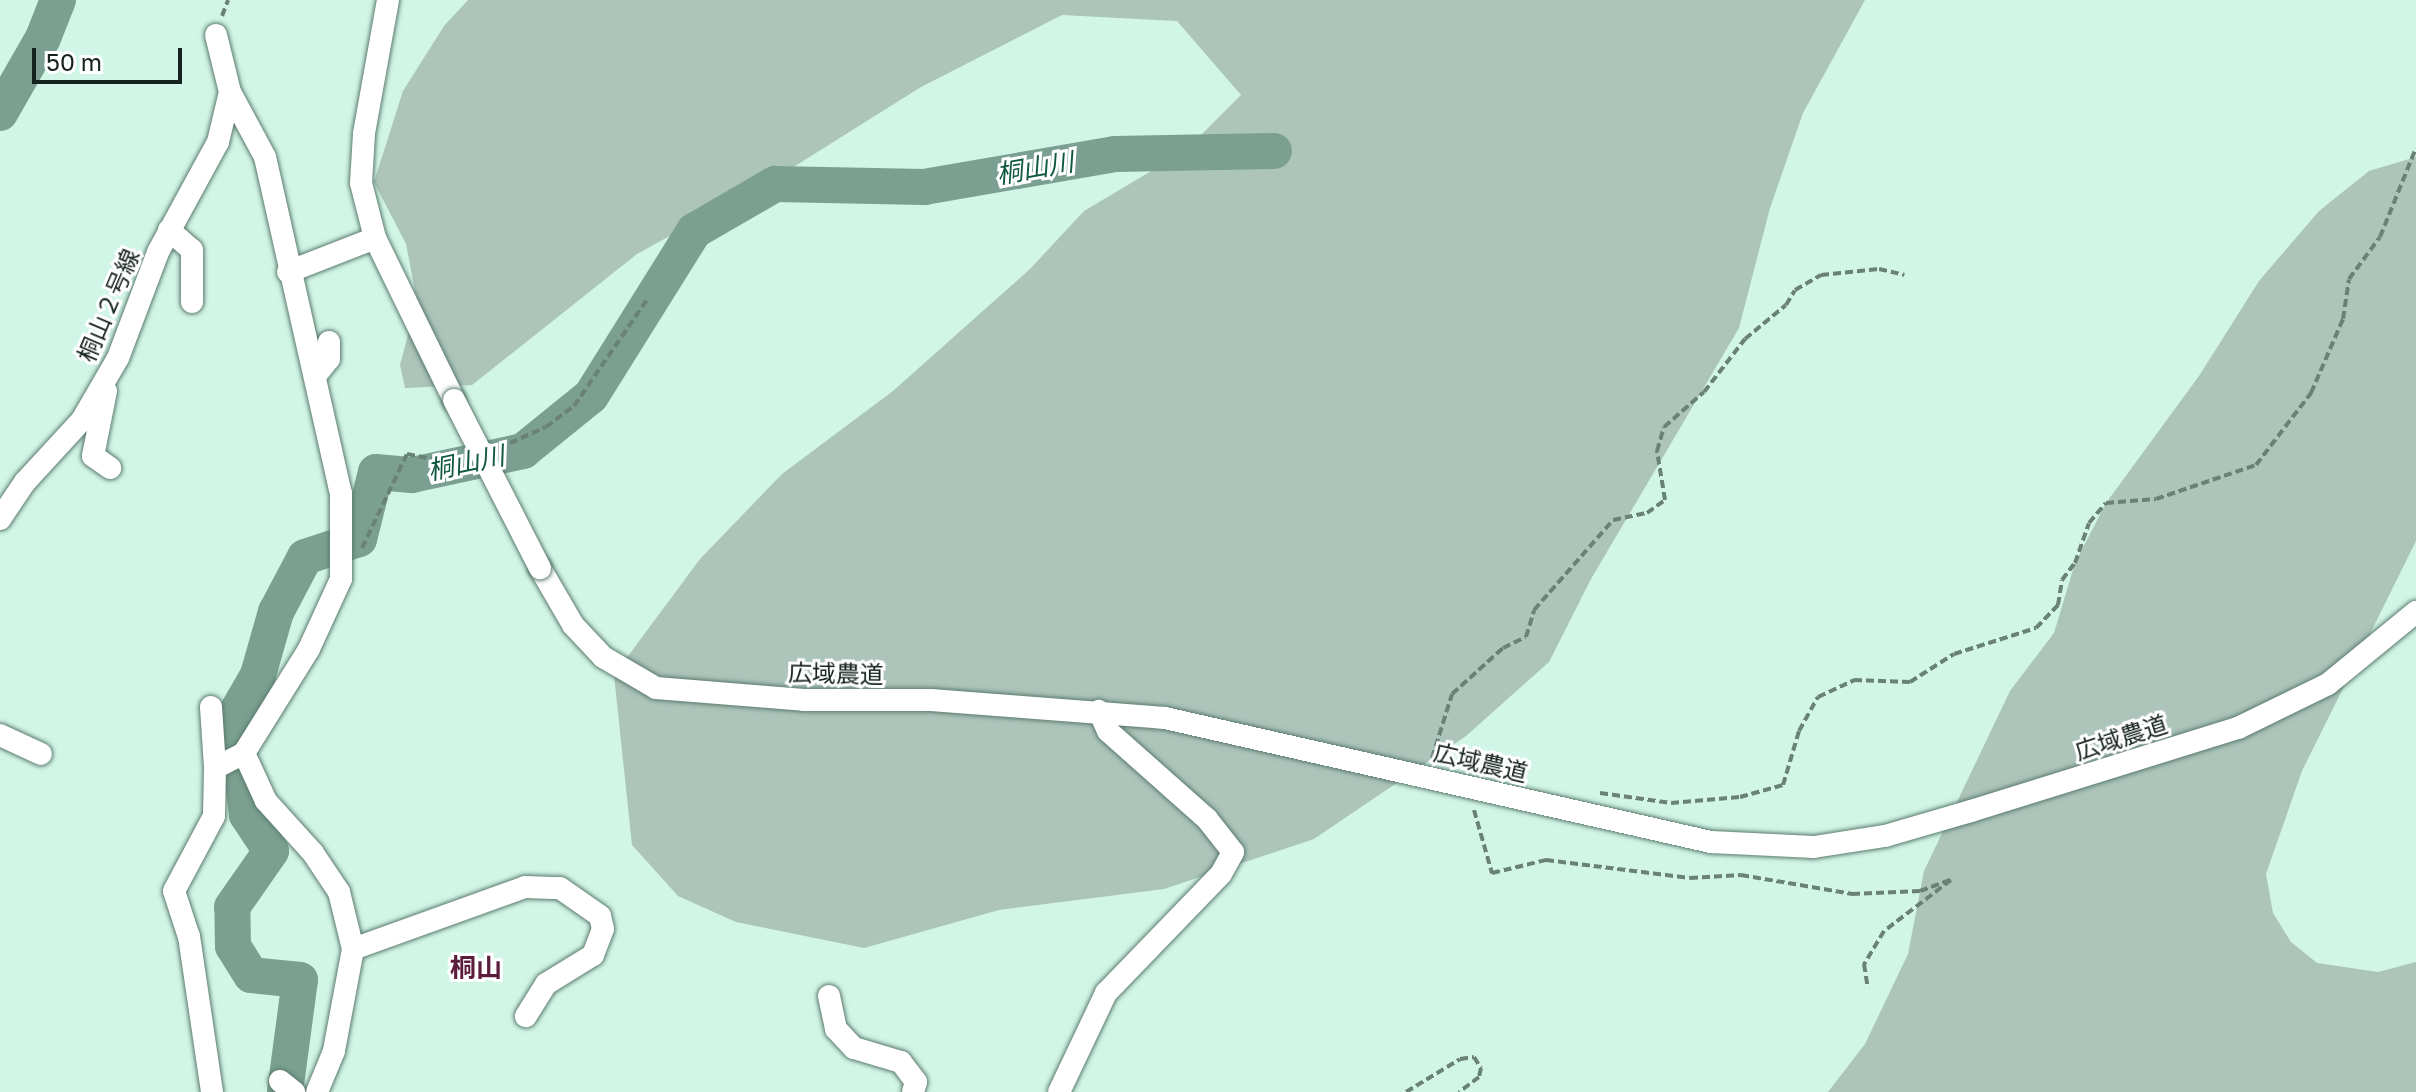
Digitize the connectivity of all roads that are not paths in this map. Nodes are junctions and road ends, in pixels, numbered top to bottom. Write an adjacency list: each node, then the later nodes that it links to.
1 (388, 0): 5 (street, 広域農道)
2 (216, 35): 3 (street)
3 (230, 92): 4 (street, 桐山２号線); 6 (street)
4 (169, 230): 7 (street); 10 (street, 桐山２号線)
5 (375, 238): 6 (street); 15 (street, 広域農道, bridge)
6 (288, 272): 9 (street)
7 (192, 302)
8 (329, 342): 9 (street)
9 (315, 376): 17 (street)
10 (102, 386): 11 (street); 12 (street, 桐山２号線)
11 (110, 468)
12 (0, 519)
13 (2416, 612): 15 (street, 広域農道)
14 (211, 707): 19 (street)
15 (1099, 711): 26 (street)
16 (0, 735): 18 (street)
17 (244, 753): 19 (street); 20 (street)
18 (41, 754)
19 (215, 768): 23 (street)
20 (353, 949): 22 (street); 24 (street)
21 (829, 996): 25 (street)
22 (526, 1016)
23 (212, 1092)
24 (317, 1092)
25 (913, 1092)
26 (1059, 1092)

